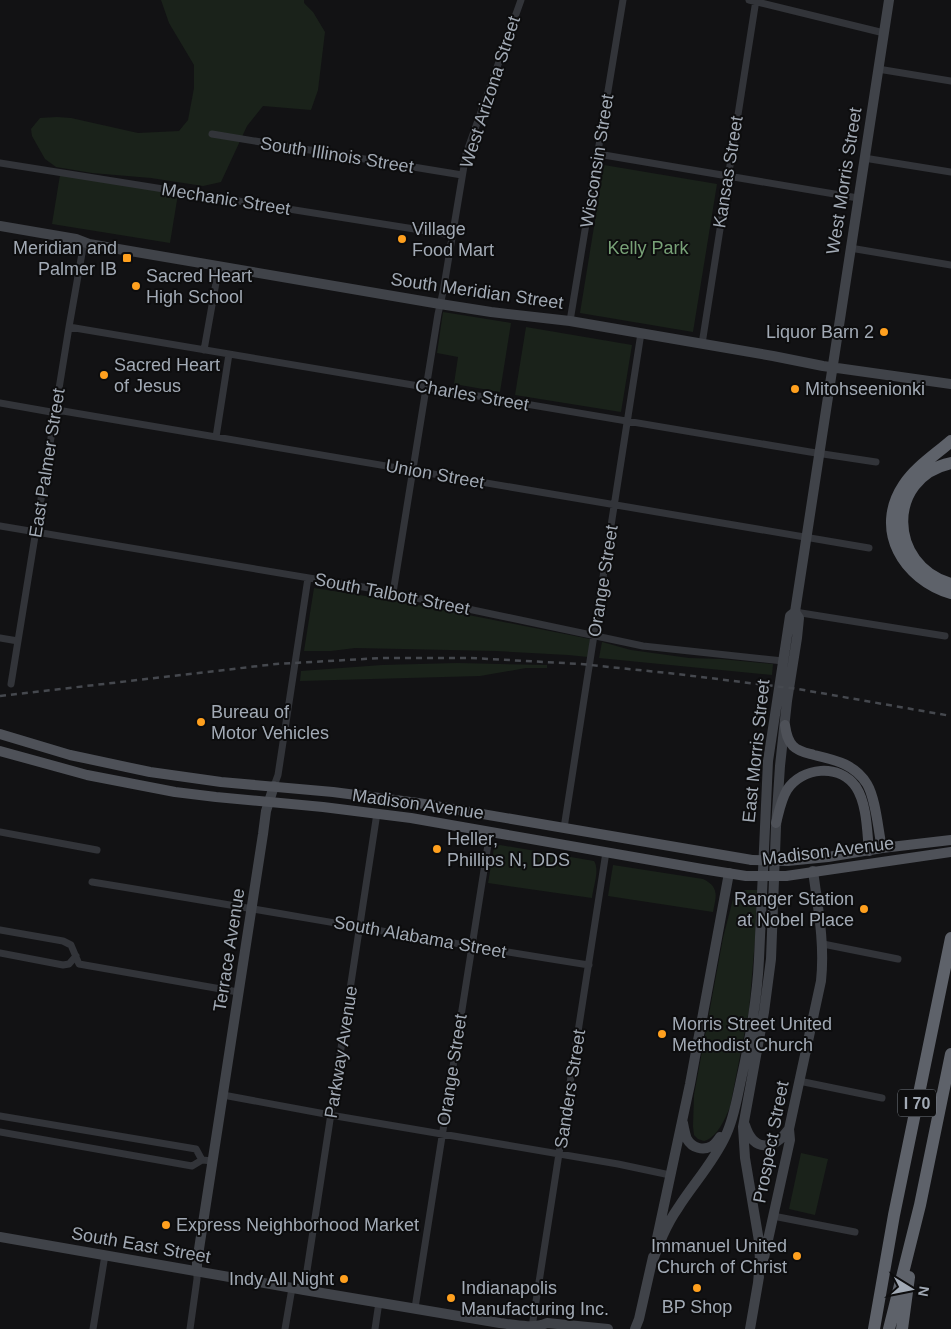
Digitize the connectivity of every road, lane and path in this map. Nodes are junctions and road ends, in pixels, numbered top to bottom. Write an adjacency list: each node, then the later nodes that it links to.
1 (521, 0): 13 (street, West Arizona Street)
2 (623, 0): 9 (street, Wisconsin Street)
3 (753, 0): 5 (street); 14 (street, Kansas Street)
4 (889, 0): 5 (main road, West Morris Street)
5 (884, 33): 6 (main road, West Morris Street)
6 (878, 69): 7 (street); 10 (main road, West Morris Street)
7 (951, 82)
8 (212, 134): 13 (street, South Illinois Street)
9 (598, 154): 14 (street); 23 (street, Wisconsin Street)
10 (864, 158): 12 (street); 15 (main road, West Morris Street)
11 (0, 163): 17 (street, Mechanic Street)
12 (951, 172)
13 (462, 175): 17 (street, West Arizona Street)
14 (728, 177): 15 (street); 26 (street, Kansas Street)
15 (858, 198): 19 (main road, West Morris Street)
16 (0, 226): 18 (main road, South Meridian Street)
17 (452, 235): 22 (street, West Arizona Street)
18 (84, 242): 21 (main road, South Meridian Street); 24 (street, East Palmer Street)
19 (850, 248): 20 (street); 29 (main road, West Morris Street)
20 (951, 265)
21 (219, 266): 22 (main road, South Meridian Street); 27 (street)
22 (440, 304): 23 (main road, South Meridian Street); 31 (street, West Arizona Street)
23 (570, 321): 25 (main road, South Meridian Street)
24 (69, 327): 27 (street, Charles Street); 33 (street, East Palmer Street)
25 (640, 333): 26 (main road, South Meridian Street); 34 (street, Orange Street)
26 (702, 344): 29 (main road, South Meridian Street)
27 (204, 350): 28 (street, Charles Street)
28 (229, 354): 31 (street, Charles Street); 35 (street)
29 (833, 367): 30 (main road, South Meridian Street); 37 (main road, East Morris Street)
30 (951, 384)
31 (426, 388): 34 (street, Charles Street); 40 (street, West Arizona Street)
32 (0, 403): 33 (street, Union Street)
33 (55, 412): 35 (street, Union Street); 43 (street, East Palmer Street)
34 (627, 421): 37 (street, Charles Street); 41 (street, Orange Street)
35 (216, 437): 40 (street, Union Street)
36 (951, 441): 49 (highway)
37 (819, 452): 38 (street, Charles Street); 44 (main road, East Morris Street)
38 (876, 462)
39 (951, 463): 47 (highway)
40 (413, 470): 41 (street, Union Street); 48 (street, West Arizona Street)
41 (615, 505): 44 (street, Union Street); 51 (street, Orange Street)
42 (0, 526): 43 (street, South Talbott Street)
43 (36, 532): 46 (street, South Talbott Street); 54 (street, East Palmer Street)
44 (807, 537): 45 (street, Union Street); 50 (main road, East Morris Street)
45 (869, 548)
46 (308, 578): 48 (street, South Talbott Street); 60 (street, Terrace Avenue)
47 (951, 584)
48 (393, 593): 51 (street, South Talbott Street)
49 (951, 593)
50 (795, 612): 52 (street); 55 (main road, East Morris Street); 57 (main road, East Morris Street)
51 (594, 636): 55 (street, South Talbott Street); 64 (street, Orange Street)
52 (945, 636)
53 (0, 638): 54 (street)
54 (18, 641): 56 (street, East Palmer Street)
55 (783, 661): 91 (main road, East Morris Street)
56 (11, 684)
57 (784, 725): 63 (main road, East Morris Street); 68 (main road)
58 (0, 734): 60 (main road, Madison Avenue)
59 (0, 751): 61 (main road, Madison Avenue)
60 (274, 786): 61 (main road, Terrace Avenue); 64 (main road, Madison Avenue)
61 (269, 802): 62 (main road, Madison Avenue); 76 (main road, Terrace Avenue)
62 (377, 813): 66 (main road, Madison Avenue); 77 (street, Parkway Avenue)
63 (776, 823): 70 (main road); 95 (main road, East Morris Street)
64 (564, 828): 70 (main road, Madison Avenue, bridge)
65 (0, 832): 69 (street)
66 (490, 832): 71 (main road, Madison Avenue); 81 (street, Orange Street)
67 (951, 840): 68 (main road, Madison Avenue)
68 (882, 848): 70 (main road, Madison Avenue)
69 (97, 850)
70 (869, 851)
71 (606, 852): 74 (main road, Madison Avenue); 85 (street, Sanders Street)
72 (951, 852): 73 (main road, Madison Avenue)
73 (813, 871): 74 (main road, Madison Avenue, bridge); 80 (main road, Prospect Street)
74 (729, 873): 94 (main road, East Morris Street)
75 (92, 882): 76 (street, South Alabama Street)
76 (251, 908): 77 (street, South Alabama Street); 86 (main road, Terrace Avenue)
77 (360, 928): 81 (street, South Alabama Street); 92 (street, Parkway Avenue)
78 (0, 930): 83 (street)
79 (951, 938): 108 (highway, I 70)
80 (823, 944): 84 (street); 88 (main road, Prospect Street)
81 (472, 947): 85 (street, South Alabama Street); 98 (street, Orange Street)
82 (0, 953): 83 (street)
83 (76, 956): 86 (street)
84 (898, 959)
85 (589, 965): 99 (street, Sanders Street)
86 (238, 992): 89 (main road, Terrace Avenue)
87 (951, 1054): 102 (highway, I 70)
88 (799, 1081): 90 (street); 96 (main road, Prospect Street)
89 (223, 1095): 92 (street); 100 (main road, Terrace Avenue)
90 (882, 1098)
91 (735, 1107): 94 (main road); 107 (main road, East Morris Street)
92 (331, 1114): 98 (street); 112 (street, Parkway Avenue)
93 (0, 1116): 100 (street)
94 (682, 1118): 101 (main road, East Morris Street)
95 (745, 1119): 96 (main road); 110 (main road, East Morris Street)
96 (790, 1129): 103 (main road, Prospect Street)
97 (0, 1132): 100 (street)
98 (442, 1134): 99 (street); 114 (street, Orange Street)
99 (560, 1154): 101 (street); 116 (street, Sanders Street)
100 (208, 1160): 109 (main road, Terrace Avenue)
101 (670, 1175): 107 (main road, East Morris Street)
102 (920, 1205): 126 (highway, I 70); 127 (highway)
103 (773, 1216): 104 (street); 110 (main road, Prospect Street)
104 (856, 1232)
105 (0, 1237): 106 (main road, South East Street)
106 (105, 1255): 109 (main road, South East Street); 117 (street)
107 (652, 1263): 122 (main road, East Morris Street)
108 (884, 1268): 124 (highway); 125 (highway, I 70)
109 (197, 1271): 111 (main road, South East Street); 118 (street, Terrace Avenue)
110 (758, 1283): 123 (main road, Prospect Street)
111 (292, 1288): 112 (main road, South East Street); 119 (street)
112 (304, 1290): 113 (main road, South East Street)
113 (379, 1302): 114 (main road, South East Street); 120 (street)
114 (415, 1308): 115 (main road, South East Street)
115 (499, 1326): 116 (main road, South East Street)
116 (540, 1327): 121 (main road, South East Street)
117 (93, 1329)
118 (190, 1329)
119 (285, 1329)
120 (375, 1329)
121 (608, 1329)
122 (635, 1329)
123 (750, 1329)
124 (866, 1329)
125 (874, 1329)
126 (889, 1329)
127 (902, 1329)

